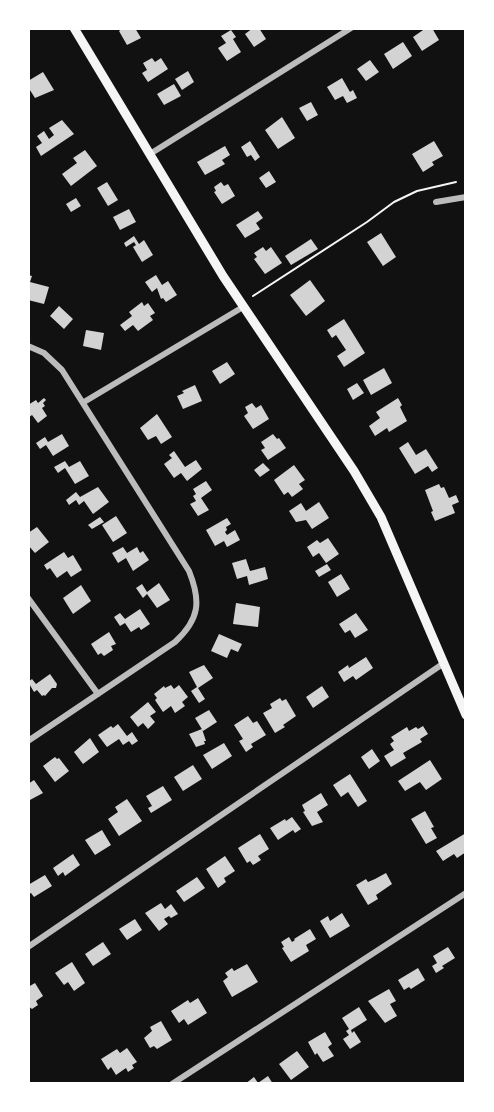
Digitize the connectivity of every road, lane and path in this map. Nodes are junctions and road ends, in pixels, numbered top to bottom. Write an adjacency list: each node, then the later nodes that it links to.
1 (74, 28): 3 (main road)
2 (351, 28): 3 (street)
3 (150, 154): 8 (main road)
4 (456, 182): 7 (path)
5 (465, 197): 6 (street)
6 (436, 202)
7 (253, 296)
8 (243, 307): 10 (street); 12 (main road)
9 (28, 346): 10 (street)
10 (84, 402): 13 (street)
11 (28, 598): 13 (street)
12 (444, 663): 14 (main road); 17 (street)
13 (98, 694): 15 (street)
14 (465, 715)
15 (28, 741)
16 (465, 893): 18 (street)
17 (28, 947)
18 (172, 1083)

